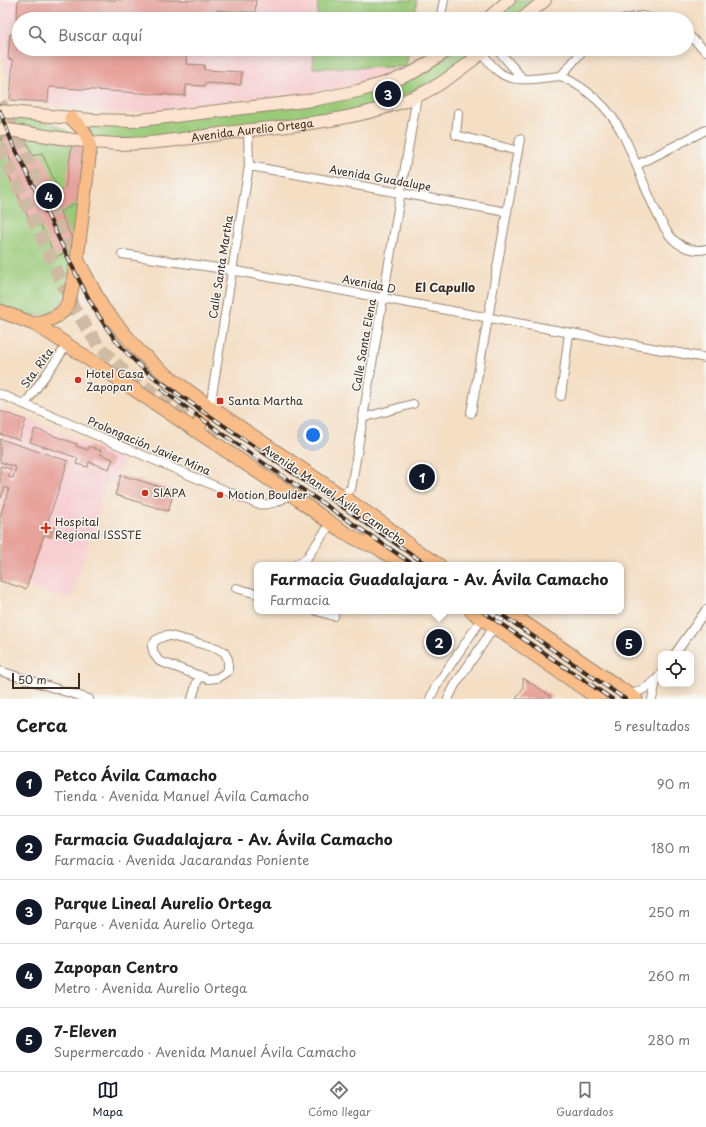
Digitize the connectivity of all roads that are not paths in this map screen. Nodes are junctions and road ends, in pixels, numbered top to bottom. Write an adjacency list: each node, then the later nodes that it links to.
1 (444, 0): 4 (street)
2 (508, 0): 5 (main road)
3 (545, 0): 6 (main road)
4 (441, 12)
5 (495, 12)
6 (530, 12)
7 (694, 40): 8 (street)
8 (706, 51)
9 (433, 56): 19 (main road, Avenida Aurelio Ortega)
10 (479, 56): 16 (main road, Avenida Aurelio Ortega)
11 (491, 56): 15 (street)
12 (495, 56): 15 (street)
13 (578, 56): 14 (street)
14 (561, 76): 15 (street); 26 (street)
15 (523, 79)
16 (417, 96): 21 (main road, Avenida Aurelio Ortega); 28 (street, Calle Santa Elena)
17 (0, 111): 19 (main road, Avenida Aurelio Ortega)
18 (458, 113): 25 (street)
19 (71, 118): 24 (main road)
20 (0, 129): 24 (main road, Avenida Aurelio Ortega)
21 (248, 130): 24 (main road, Avenida Aurelio Ortega); 27 (street, Calle Santa Martha)
22 (706, 130): 26 (street)
23 (520, 139): 25 (street)
24 (90, 142): 32 (main road)
25 (518, 151): 29 (street)
26 (638, 165): 30 (street)
27 (249, 166): 28 (street, Avenida Guadalupe); 33 (street, Calle Santa Martha)
28 (401, 193): 29 (street, Avenida Guadalupe); 34 (street, Calle Santa Elena)
29 (507, 212): 36 (street)
30 (706, 249)
31 (122, 254): 33 (street, Avenida D)
32 (77, 259): 37 (main road); 45 (main road)
33 (232, 270): 34 (street, Avenida D); 45 (street, Calle Santa Martha)
34 (383, 298): 36 (street, Avenida D); 47 (street, Calle Santa Elena)
35 (0, 311): 37 (main road)
36 (488, 318): 38 (street, Avenida D); 46 (street)
37 (34, 324): 39 (main road)
38 (569, 333): 40 (street, Avenida D); 42 (street)
39 (67, 345): 43 (street, Sta. Rita); 49 (main road)
40 (706, 358)
41 (0, 394): 43 (street, Prolongación Javier Mina)
42 (561, 396)
43 (25, 404): 51 (street, Prolongación Javier Mina)
44 (413, 404): 47 (street)
45 (214, 409): 49 (main road); 52 (main road)
46 (472, 413)
47 (362, 418): 52 (street, Calle Santa Elena)
48 (229, 425): 55 (main road, Avenida Manuel Ávila Camacho)
49 (199, 432): 51 (main road)
50 (220, 438): 54 (main road, Avenida Manuel Ávila Camacho)
51 (291, 494): 53 (main road)
52 (339, 495): 55 (main road)
53 (331, 522): 54 (main road); 56 (street)
54 (376, 546): 57 (main road, Avenida Manuel Ávila Camacho)
55 (411, 546): 58 (main road, Avenida Manuel Ávila Camacho)
56 (301, 562)
57 (399, 562)
58 (435, 562)
59 (236, 588): 60 (street)
60 (254, 593)
61 (706, 610): 68 (street)
62 (327, 614): 66 (street)
63 (503, 614): 67 (street)
64 (510, 614): 73 (main road)
65 (485, 615): 67 (main road); 76 (street)
66 (334, 616)
67 (493, 626): 77 (street); 78 (main road)
68 (677, 651)
69 (0, 671): 74 (street)
70 (198, 675): 70 (street); 75 (street)
71 (658, 679): 73 (street)
72 (658, 681): 79 (street)
73 (633, 697)
74 (89, 699)
75 (192, 699)
76 (430, 699)
77 (448, 699)
78 (598, 699)
79 (652, 699)

